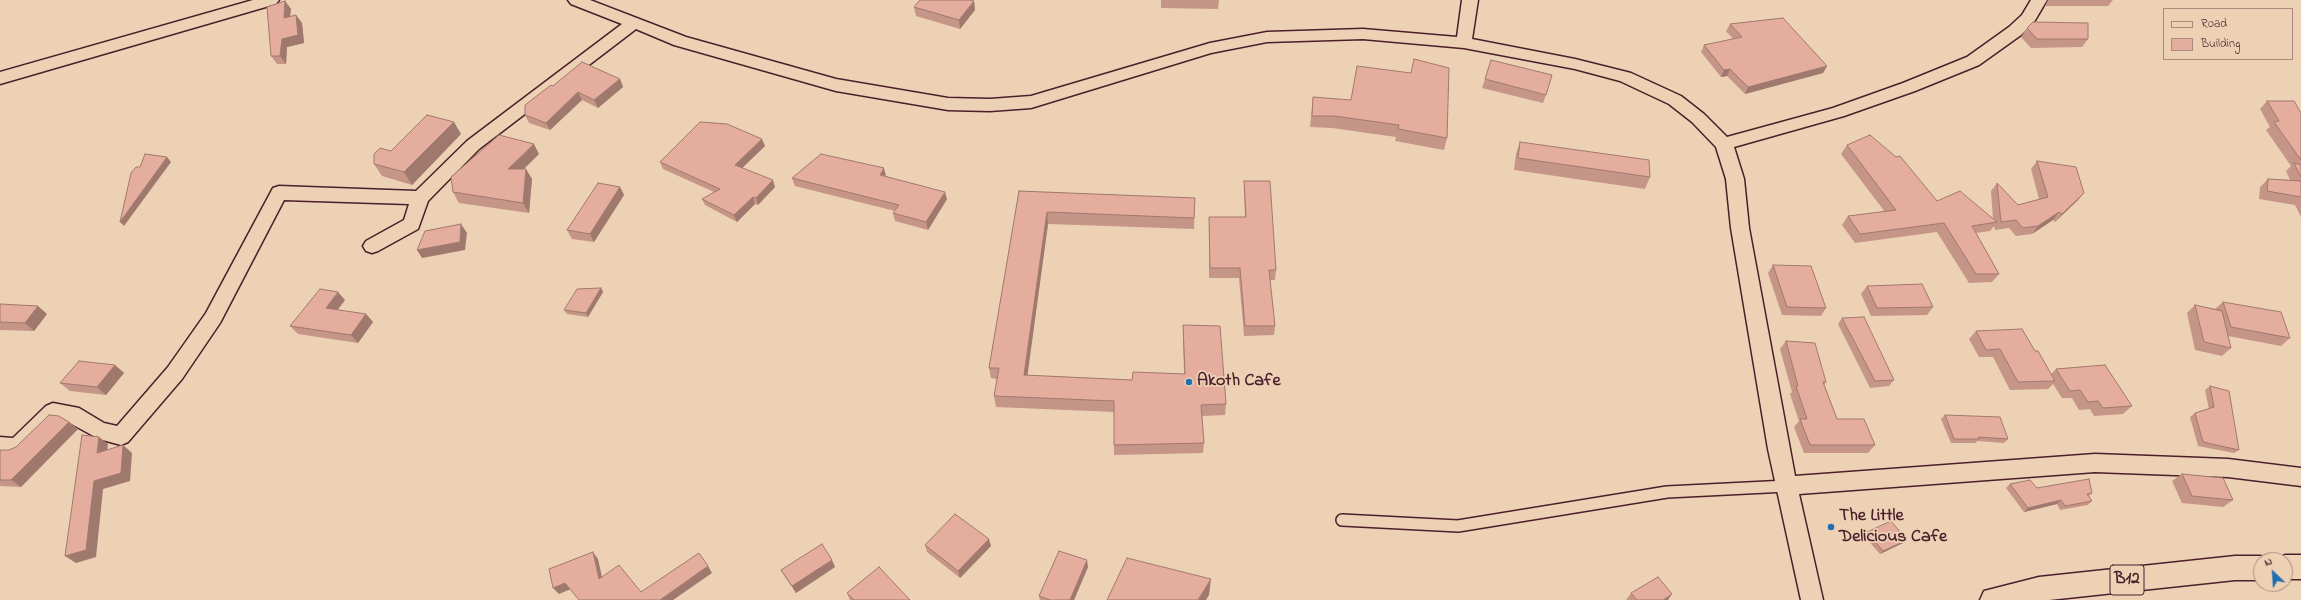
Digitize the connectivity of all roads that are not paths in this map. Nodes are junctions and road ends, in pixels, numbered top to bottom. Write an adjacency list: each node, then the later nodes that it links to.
1 (272, 0): 7 (street)
2 (576, 0): 5 (street)
3 (1470, 0): 6 (street)
4 (2040, 0): 8 (street)
5 (634, 23): 6 (street); 9 (street)
6 (1464, 43): 8 (street)
7 (0, 78)
8 (1724, 144): 13 (street)
9 (420, 198): 10 (street); 11 (street)
10 (372, 246)
11 (0, 446)
12 (2301, 477): 13 (street)
13 (1788, 486): 14 (lane); 16 (street)
14 (1342, 520)
15 (2253, 568): 17 (highway, B12)
16 (1812, 600)
17 (1993, 600)

